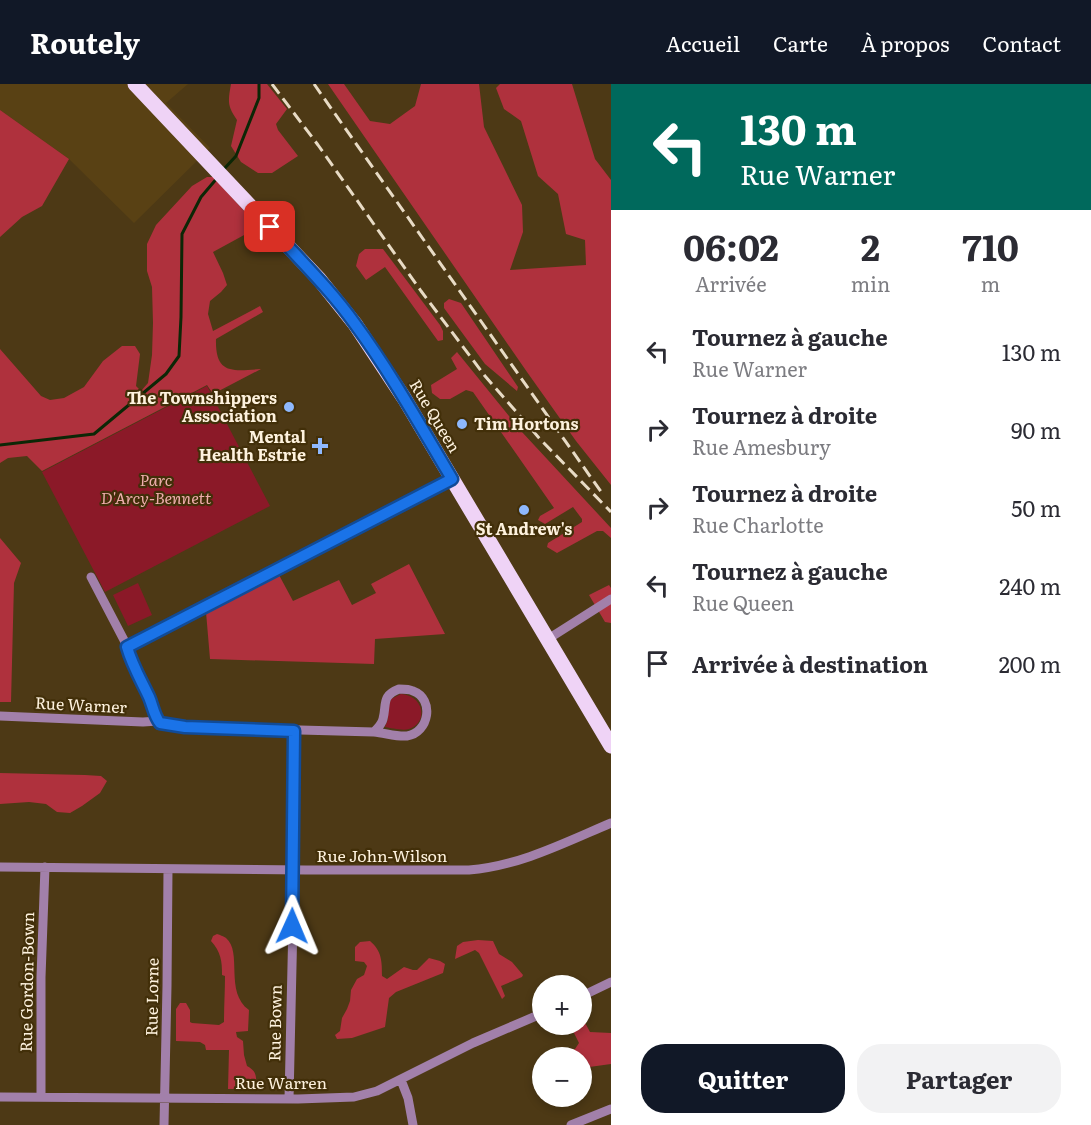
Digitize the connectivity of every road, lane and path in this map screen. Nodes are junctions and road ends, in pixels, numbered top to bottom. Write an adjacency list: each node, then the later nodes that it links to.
1 (135, 84): 2 (main road, Rue Queen)
2 (452, 479): 5 (main road, Rue Queen); 6 (street)
3 (91, 577): 6 (street)
4 (611, 599): 5 (street)
5 (548, 639): 11 (main road, Rue Queen)
6 (127, 647): 8 (street)
7 (0, 716): 8 (street, Rue Warner)
8 (158, 721): 9 (street, Rue Warner)
9 (294, 731): 10 (street, Rue Warner); 16 (street, Rue Bown)
10 (374, 732): 10 (street, Rue Warner)
11 (611, 746)
12 (611, 823): 16 (street, Rue John-Wilson)
13 (0, 867): 14 (street, Rue John-Wilson)
14 (45, 867): 15 (street, Rue John-Wilson); 22 (street, Rue Gordon-Bown)
15 (168, 869): 16 (street, Rue John-Wilson); 23 (street, Rue Lorne)
16 (293, 870): 24 (street, Rue Bown)
17 (611, 982): 18 (street)
18 (592, 991)
19 (532, 1018): 20 (street, Rue Warren)
20 (401, 1080): 24 (street, Rue Warren); 27 (street)
21 (0, 1097): 22 (street, Rue Warren)
22 (41, 1097): 23 (street, Rue Warren)
23 (165, 1097): 24 (street, Rue Warren); 26 (street, Rue Lorne)
24 (289, 1099)
25 (611, 1109): 28 (street)
26 (164, 1125)
27 (413, 1125)
28 (571, 1125)

